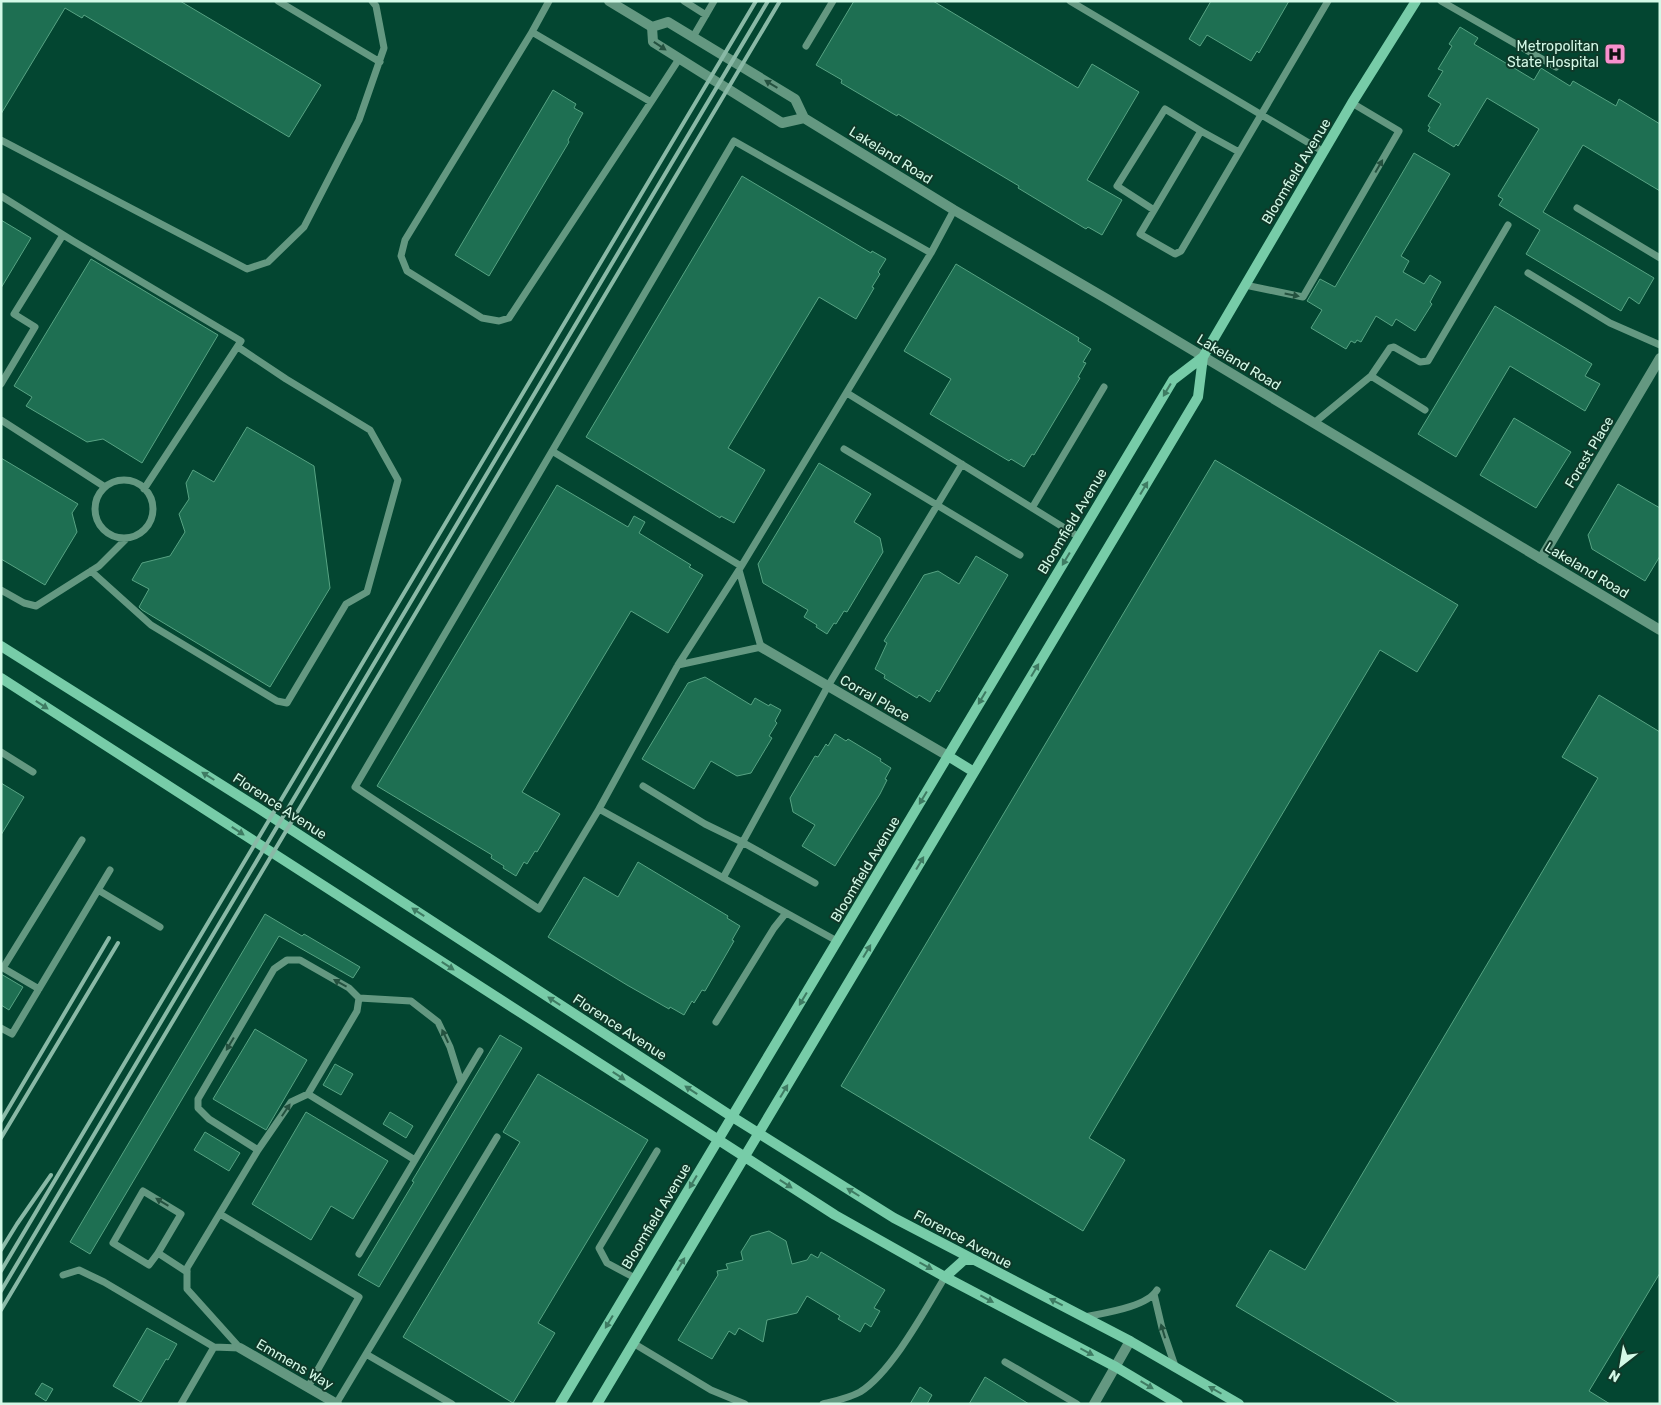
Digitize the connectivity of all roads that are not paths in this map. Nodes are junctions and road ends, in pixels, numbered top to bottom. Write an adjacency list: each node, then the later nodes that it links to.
1 (278, 1): 18 (lane)
2 (372, 1): 18 (lane)
3 (548, 1): 14 (lane)
4 (609, 1): 13 (street)
5 (684, 1): 12 (lane)
6 (714, 1): 12 (lane)
7 (833, 1): 16 (lane)
8 (1070, 1): 22 (lane)
9 (1328, 1): 22 (lane)
10 (1416, 1): 21 (main road, Bloomfield Avenue)
11 (1441, 1): 19 (lane)
12 (706, 15): 15 (lane)
13 (652, 27): 15 (street, Lakeland Road); 17 (street, one-way to 17)
14 (532, 32): 20 (lane); 20 (lane)
15 (693, 38): 23 (street, Lakeland Road, one-way to 15)
16 (806, 46)
17 (679, 59): 20 (lane); 23 (street)
18 (380, 62): 25 (lane)
19 (1556, 67)
20 (651, 102)
21 (1352, 103): 27 (main road, Bloomfield Avenue); 37 (lane, one-way to 21)
22 (1261, 114): 26 (lane); 27 (lane)
23 (804, 118): 30 (street, Lakeland Road)
24 (1201, 131): 26 (lane); 31 (lane); 31 (lane)
25 (1, 140)
26 (1239, 152): 31 (lane)
27 (1324, 152): 37 (main road, Bloomfield Avenue)
28 (1, 196): 33 (lane)
29 (1577, 208): 35 (lane)
30 (954, 210): 34 (lane); 40 (street, Lakeland Road)
31 (1154, 210)
32 (1508, 225): 42 (lane)
33 (63, 234): 39 (lane); 43 (lane)
34 (932, 253): 45 (lane); 50 (lane)
35 (1660, 258)
36 (1528, 273): 38 (lane)
37 (1245, 285): 40 (main road, Bloomfield Avenue)
38 (1660, 345)
39 (238, 347): 53 (lane); 61 (lane)
40 (1203, 357): 48 (street, Lakeland Road); 56 (main road, Bloomfield Avenue, one-way to 56); 72 (main road, Bloomfield Avenue, one-way to 40)
41 (1660, 358): 59 (street, Forest Place)
42 (1371, 376): 46 (lane); 48 (lane)
43 (1, 384)
44 (1104, 387): 55 (lane)
45 (847, 393): 51 (lane); 60 (lane)
46 (1425, 410)
47 (1, 420): 52 (lane)
48 (1314, 423): 59 (street, Lakeland Road)
49 (844, 450): 54 (lane)
50 (552, 451): 60 (lane); 74 (lane)
51 (962, 464): 54 (lane); 55 (lane)
52 (105, 487): 53 (lane); 57 (lane)
53 (144, 489): 57 (lane)
54 (937, 505): 58 (lane); 68 (lane)
55 (1032, 508): 56 (lane)
56 (1079, 537): 70 (main road, Bloomfield Avenue, one-way to 70)
57 (127, 538): 61 (lane)
58 (1020, 555)
59 (1541, 559): 63 (street, Lakeland Road)
60 (740, 568): 65 (lane); 66 (lane)
61 (91, 571): 62 (lane)
62 (1, 590)
63 (1660, 630)
64 (1, 646): 91 (main road, Florence Avenue, one-way to 64)
65 (761, 648): 66 (lane); 68 (street, Corral Place)
66 (678, 665): 74 (lane)
67 (1, 678): 94 (main road, one-way to 94)
68 (828, 686): 70 (street, Corral Place); 76 (lane)
69 (1, 752): 71 (lane)
70 (948, 756): 72 (main road, Corral Place); 83 (main road, Bloomfield Avenue, one-way to 83)
71 (33, 772)
72 (974, 772): 92 (main road, Bloomfield Avenue, one-way to 72)
73 (643, 786): 76 (lane)
74 (600, 809): 78 (lane)
75 (82, 840): 84 (lane)
76 (742, 842): 78 (lane); 79 (lane)
77 (110, 870): 80 (lane)
78 (723, 878): 81 (lane)
79 (815, 883)
80 (98, 890): 82 (lane); 84 (lane)
81 (786, 913): 83 (lane); 86 (lane)
82 (160, 927)
83 (837, 942): 91 (main road, Bloomfield Avenue, one-way to 91)
84 (38, 990): 87 (lane)
85 (359, 998): 89 (lane, one-way to 85); 90 (lane); 95 (lane, one-way to 95)
86 (716, 1022)
87 (1, 1028)
88 (480, 1051): 89 (lane)
89 (462, 1082): 98 (lane)
90 (308, 1094): 95 (lane, one-way to 90); 98 (lane)
91 (732, 1116): 92 (main road, Florence Avenue); 94 (main road, Bloomfield Avenue)
92 (759, 1133): 97 (main road, Bloomfield Avenue); 102 (main road, Florence Avenue, one-way to 92)
93 (497, 1137): 112 (lane)
94 (718, 1140): 97 (main road); 105 (main road, Bloomfield Avenue, one-way to 105)
95 (258, 1150): 99 (lane)
96 (657, 1151): 105 (lane)
97 (745, 1158): 106 (main road, one-way to 106); 109 (main road, Bloomfield Avenue, one-way to 97)
98 (415, 1160): 101 (lane)
99 (220, 1214): 103 (lane); 116 (lane)
100 (158, 1253): 100 (lane, one-way to 100); 103 (lane)
101 (359, 1254)
102 (974, 1260): 106 (main road); 107 (main road, Florence Avenue, one-way to 102)
103 (187, 1272): 111 (lane)
104 (63, 1275): 110 (lane)
105 (635, 1278): 120 (main road, Bloomfield Avenue, one-way to 120)
106 (945, 1278): 115 (main road, one-way to 115); 123 (lane)
107 (1085, 1317): 108 (main road, Florence Avenue); 114 (lane, one-way to 107)
108 (1130, 1341): 114 (main road, Florence Avenue); 115 (street)
109 (634, 1344): 121 (main road, Bloomfield Avenue); 122 (lane)
110 (214, 1348): 111 (lane); 117 (lane)
111 (240, 1348): 116 (street, Emmens Way)
112 (366, 1354): 118 (lane); 119 (lane)
113 (1005, 1362): 124 (lane)
114 (1175, 1366): 127 (main road, Florence Avenue, one-way to 114)
115 (1116, 1367): 125 (street); 126 (main road, one-way to 126)
116 (308, 1387): 118 (street, Emmens Way)
117 (181, 1404)
118 (336, 1404)
119 (452, 1404)
120 (560, 1404)
121 (597, 1404)
122 (745, 1404)
123 (823, 1404)
124 (1077, 1404)
125 (1094, 1404)
126 (1178, 1404)
127 (1239, 1404)

